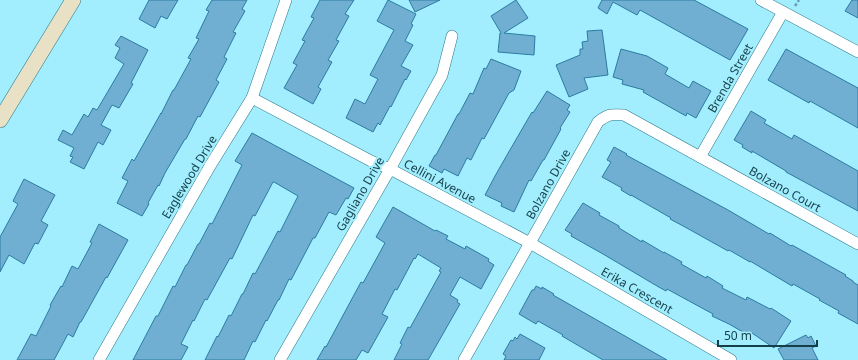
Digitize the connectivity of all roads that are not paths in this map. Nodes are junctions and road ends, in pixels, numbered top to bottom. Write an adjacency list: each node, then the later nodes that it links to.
1 (73, 0): 8 (main road)
2 (286, 0): 7 (street, Eaglewood Drive)
3 (761, 0): 4 (street)
4 (783, 12): 6 (street); 9 (street, Brenda Street)
5 (452, 36): 10 (street, Gagliano Drive)
6 (858, 52)
7 (252, 98): 10 (street, Cellini Avenue); 13 (street, Eaglewood Drive)
8 (0, 120)
9 (700, 157): 11 (street, Bolzano Drive); 12 (street, Bolzano Court)
10 (390, 169): 11 (street, Cellini Avenue); 14 (street, Gagliano Drive)
11 (530, 243): 15 (street, Bolzano Drive); 16 (street, Erika Crescent)
12 (858, 244)
13 (99, 360)
14 (280, 360)
15 (464, 360)
16 (732, 360)

